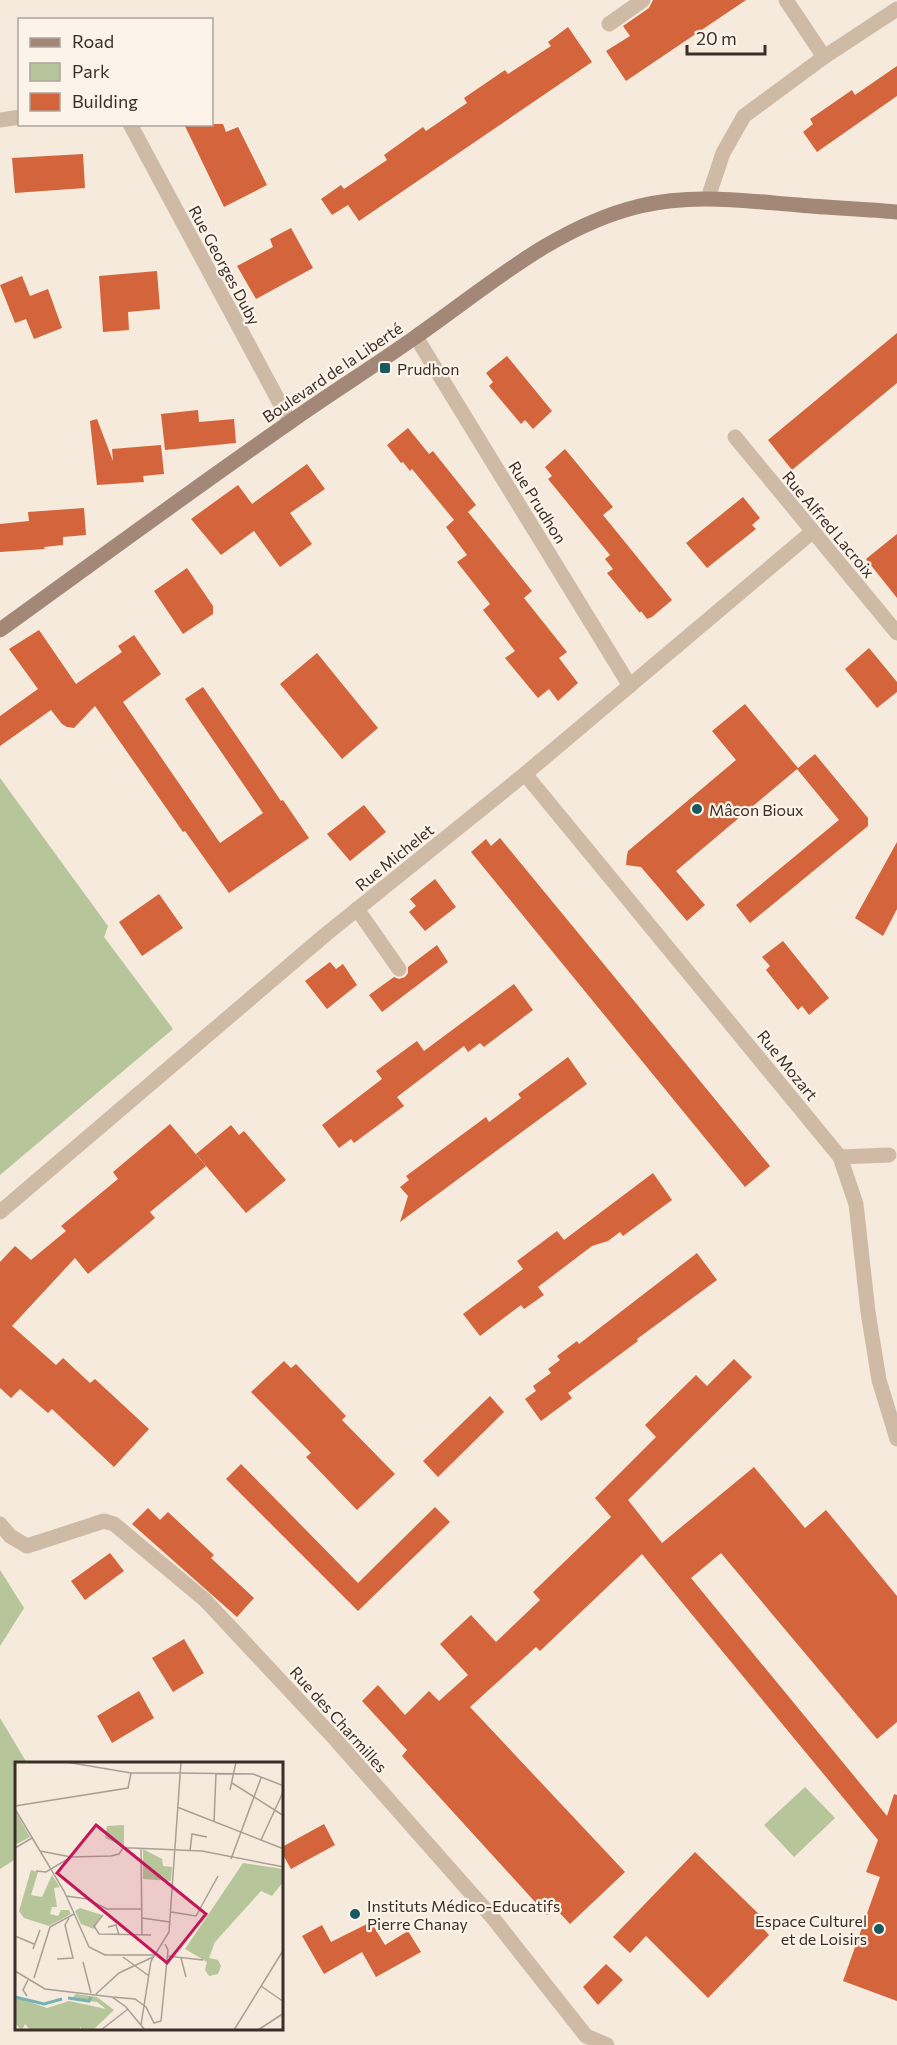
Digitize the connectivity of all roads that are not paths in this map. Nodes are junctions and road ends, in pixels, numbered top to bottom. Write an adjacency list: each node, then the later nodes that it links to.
1 (643, 0): 4 (street)
2 (786, 0): 5 (street)
3 (897, 9): 5 (street)
4 (609, 24)
5 (824, 57): 9 (street)
6 (18, 117): 7 (street)
7 (0, 120)
8 (131, 126): 12 (street, Rue Georges Duby)
9 (708, 198): 10 (main road, Boulevard de la Liberté); 11 (main road, Boulevard de la Liberté)
10 (897, 212)
11 (416, 337): 12 (main road, Boulevard de la Liberté); 17 (street, Rue Prudhon)
12 (290, 422): 15 (main road, Boulevard de la Liberté)
13 (735, 437): 14 (street, Rue Alfred Lacroix)
14 (812, 532): 16 (street, Rue Alfred Lacroix); 17 (street, Rue Michelet)
15 (0, 630)
16 (897, 633)
17 (630, 687): 18 (street, Rue Michelet)
18 (525, 774): 19 (street, Rue Michelet); 22 (street, Rue Mozart)
19 (357, 909): 20 (street); 23 (street, Rue Michelet)
20 (399, 969)
21 (889, 1155): 22 (street)
22 (840, 1157): 24 (street, Rue Mozart)
23 (0, 1212)
24 (897, 1439)
25 (0, 1524): 26 (street, Rue des Charmilles)
26 (588, 2040): 27 (street, Rue des Charmilles)
27 (607, 2045)

